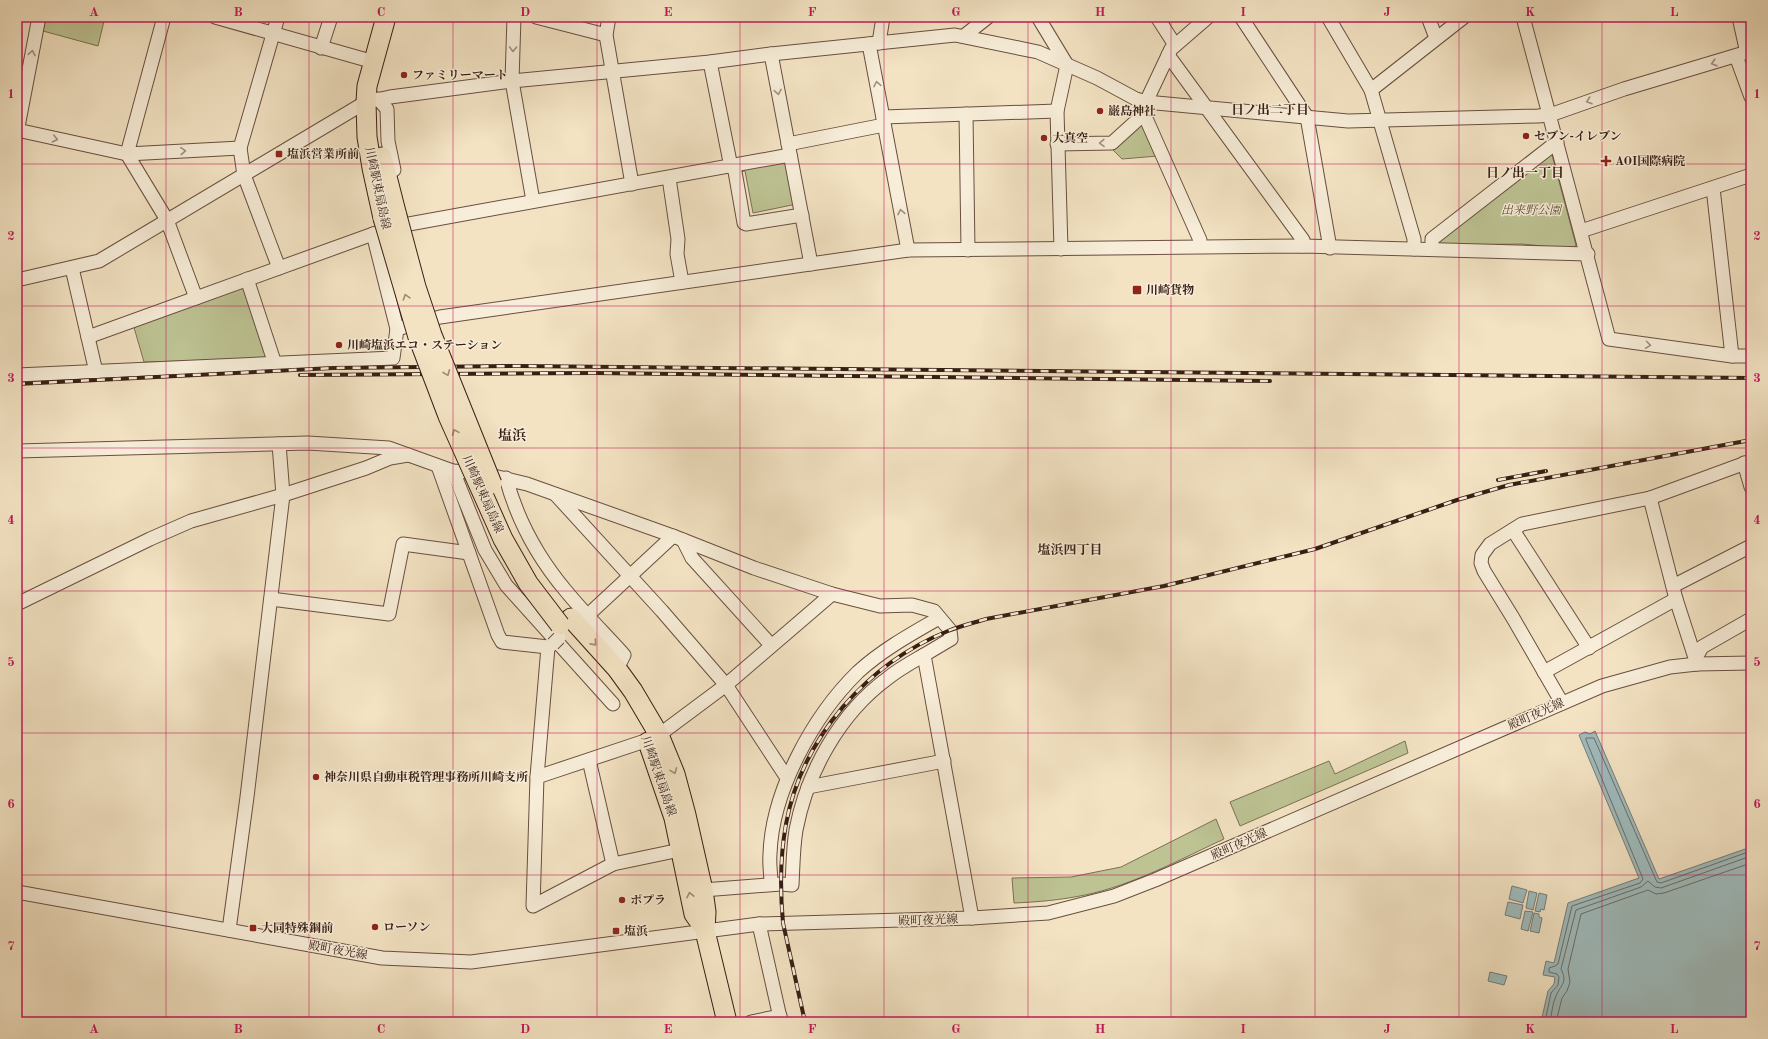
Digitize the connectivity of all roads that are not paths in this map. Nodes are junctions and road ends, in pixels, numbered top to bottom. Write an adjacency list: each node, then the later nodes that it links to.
1 (39, 17): 48 (street, one-way to 1)
2 (164, 17): 53 (street)
3 (215, 17): 22 (street)
4 (278, 17): 23 (street)
5 (331, 17): 28 (street)
6 (386, 17): 32 (highway, 川崎駅東扇島線)
7 (400, 17): 39 (highway, 川崎駅東扇島線)
8 (514, 17): 36 (street, one-way to 36)
9 (536, 17): 24 (street)
10 (609, 17): 24 (street)
11 (883, 17): 27 (street)
12 (988, 17): 25 (street)
13 (1038, 17): 34 (street)
14 (1157, 17): 29 (street)
15 (1208, 17): 29 (street)
16 (1241, 17): 45 (street)
17 (1328, 17): 37 (street)
18 (1428, 17): 26 (street)
19 (1464, 17): 26 (street)
20 (1523, 17): 44 (street)
21 (1739, 17): 30 (street)
22 (237, 20): 23 (street)
23 (273, 34): 28 (street); 51 (street)
24 (606, 35): 35 (street)
25 (964, 36): 27 (street); 34 (street)
26 (1436, 38): 37 (street)
27 (874, 44): 31 (street); 47 (street, one-way to 27)
28 (321, 48): 32 (street)
29 (1171, 50): 40 (street); 41 (street)
30 (1744, 53): 38 (street); 44 (street, one-way to 44)
31 (772, 54): 33 (street); 52 (street, one-way to 52)
32 (374, 62): 39 (highway, 川崎駅東扇島線)
33 (710, 62): 35 (street); 54 (street)
34 (1067, 64): 41 (street); 42 (street)
35 (611, 68): 36 (street); 58 (street)
36 (512, 81): 39 (street); 60 (street)
37 (1370, 90): 46 (street)
38 (1751, 97)
39 (372, 101): 55 (street); 63 (highway, 川崎駅東扇島線); 63 (street)
40 (1206, 107): 41 (street); 45 (street); 66 (street)
41 (1145, 108): 50 (street, one-way to 50); 65 (street)
42 (1057, 111): 43 (street); 50 (street)
43 (966, 114): 47 (street); 72 (street)
44 (1550, 115): 46 (street); 49 (street)
45 (1307, 117): 46 (street); 67 (street)
46 (1378, 120): 69 (street)
47 (884, 121): 52 (street); 71 (street, one-way to 47)
48 (17, 131): 53 (street, one-way to 53)
49 (1557, 142): 64 (street); 70 (street)
50 (1058, 144): 68 (street)
51 (240, 148): 53 (street, one-way to 51); 55 (street)
52 (789, 149): 54 (street); 61 (street)
53 (127, 154): 62 (street)
54 (732, 167): 57 (street); 61 (street)
55 (244, 175): 62 (street); 76 (street)
56 (1751, 175): 59 (street)
57 (669, 178): 58 (street); 79 (street)
58 (632, 184): 60 (street)
59 (1713, 188): 64 (street); 83 (street)
60 (533, 201): 63 (street)
61 (802, 215): 74 (street)
62 (167, 220): 75 (street); 80 (street)
63 (391, 223): 76 (street); 81 (street); 111 (highway, 川崎駅東扇島線, bridge)
64 (1581, 231): 73 (street)
65 (1200, 246): 66 (street); 68 (street)
66 (1303, 246): 67 (street)
67 (1330, 248): 69 (street)
68 (1061, 249): 72 (street)
69 (1414, 249): 70 (street)
70 (1432, 249): 73 (street)
71 (908, 250): 72 (street); 74 (street)
72 (968, 250)
73 (1588, 254): 83 (street, one-way to 83)
74 (811, 264): 79 (street)
75 (72, 268): 78 (street); 82 (street)
76 (279, 268): 77 (street)
77 (247, 279): 80 (street); 85 (street)
78 (17, 280)
79 (682, 282): 81 (street)
80 (196, 298): 82 (street)
81 (397, 329): 85 (street)
82 (88, 337): 86 (street)
83 (1732, 356): 84 (street)
84 (1751, 356)
85 (275, 364): 86 (street)
86 (96, 372): 87 (street)
87 (17, 375)
88 (279, 444): 89 (street); 90 (street); 97 (street)
89 (17, 451)
90 (408, 455): 92 (street); 97 (street)
91 (1748, 462): 95 (street); 98 (street)
92 (438, 466): 93 (street); 102 (street)
93 (453, 471): 94 (street); 120 (street)
94 (506, 478): 96 (street); 111 (street)
95 (1751, 487)
96 (555, 494): 100 (street); 103 (street)
97 (283, 495): 106 (street); 108 (street)
98 (1650, 498): 99 (street); 104 (street)
99 (1513, 530): 113 (street); 117 (street)
100 (678, 538): 103 (street); 105 (street); 112 (street)
101 (1751, 546): 104 (street)
102 (469, 553): 106 (street); 111 (street)
103 (629, 576): 111 (street); 118 (street)
104 (1673, 586): 107 (street)
105 (832, 594): 109 (street); 112 (street)
106 (271, 599): 134 (street)
107 (1676, 600): 113 (street); 115 (street)
108 (17, 604)
109 (939, 618): 114 (street); 125 (street)
110 (1751, 620): 115 (street)
111 (564, 631): 121 (highway, 川崎駅東扇島線); 121 (highway, 川崎駅東扇島線); 124 (street)
112 (772, 645): 118 (street)
113 (1589, 648): 117 (street)
114 (924, 655): 123 (street); 126 (street)
115 (1697, 661): 116 (street, 殿町夜光線); 119 (street, 殿町夜光線)
116 (1751, 663)
117 (1544, 672): 119 (street)
118 (726, 685): 121 (street); 125 (street)
119 (1562, 703): 132 (street, 殿町夜光線)
120 (613, 704)
121 (653, 738): 122 (street); 127 (highway, 川崎駅東扇島線); 130 (highway, 川崎駅東扇島線, one-way to 130)
122 (589, 760): 124 (street); 128 (street)
123 (944, 761): 126 (street); 132 (street)
124 (536, 777): 128 (street)
125 (787, 778): 129 (street)
126 (808, 787): 129 (street)
127 (680, 850): 128 (street); 135 (highway, 川崎駅東扇島線, one-way to 127)
128 (613, 864)
129 (771, 884): 130 (street)
130 (703, 890): 135 (highway, 川崎駅東扇島線)
131 (17, 892): 134 (street, 殿町夜光線)
132 (972, 918): 133 (street, 殿町夜光線)
133 (759, 924): 135 (street, 殿町夜光線); 136 (street)
134 (229, 930): 135 (street, 殿町夜光線)
135 (705, 931): 137 (highway, 川崎駅東扇島線)
136 (781, 1019): 138 (street)
137 (727, 1022)
138 (751, 1022)

